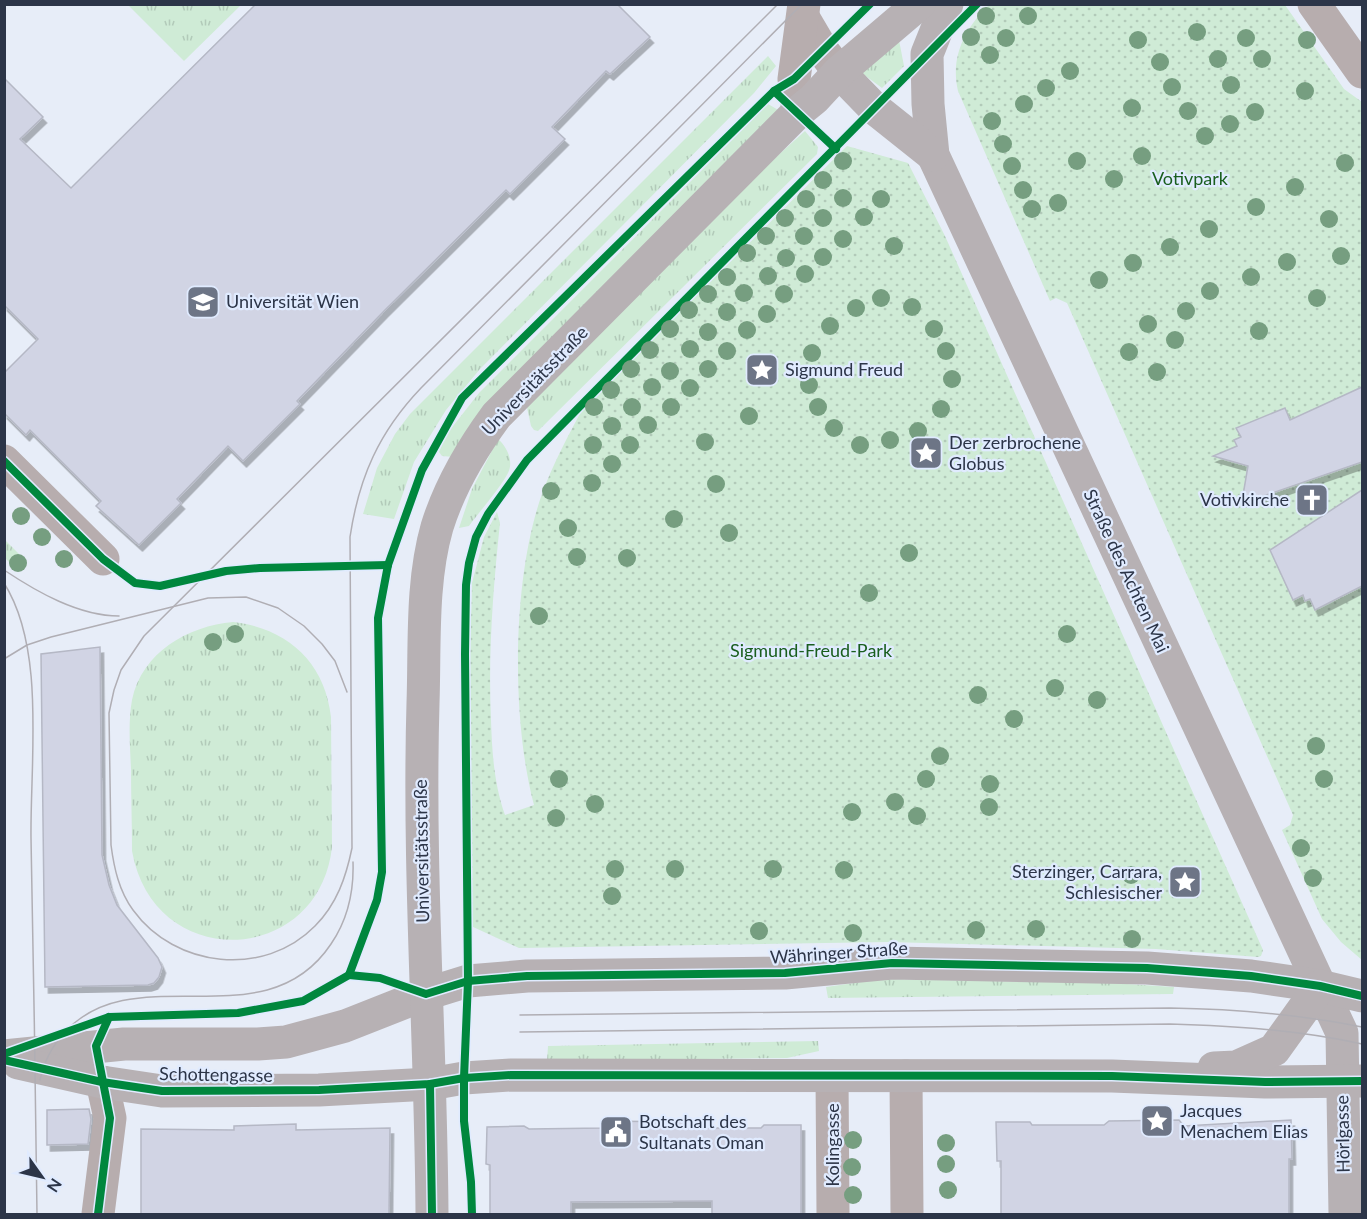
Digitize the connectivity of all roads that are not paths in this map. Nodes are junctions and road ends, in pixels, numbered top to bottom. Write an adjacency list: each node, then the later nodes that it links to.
1 (919, 4): 5 (main road, Universitätsstraße)
2 (946, 4): 8 (main road, Straße des Achten Mai)
3 (1314, 4): 6 (street)
4 (803, 11): 5 (street); 7 (street)
5 (839, 72): 7 (main road, Universitätsstraße); 8 (main road, Straße des Achten Mai)
6 (1362, 72)
7 (798, 112): 12 (main road, Universitätsstraße)
8 (933, 155): 11 (main road, Straße des Achten Mai)
9 (4, 461): 10 (street)
10 (104, 559)
11 (1320, 986): 12 (main road, Währinger Straße); 13 (main road, Währinger Straße); 17 (main road); 18 (main road, Hörlgasse)
12 (426, 994): 14 (main road, Schottengasse); 20 (main road, Universitätsstraße)
13 (1362, 996)
14 (4, 1058): 19 (main road, Schottengasse)
15 (832, 1076): 16 (main road); 20 (main road); 23 (street, Kolingasse)
16 (906, 1076): 17 (main road); 24 (street)
17 (1112, 1076): 18 (main road)
18 (1352, 1081): 25 (main road, Hörlgasse)
19 (102, 1082): 20 (main road, Schottengasse); 21 (street)
20 (430, 1084): 22 (main road, Universitätsstraße)
21 (98, 1215)
22 (432, 1215)
23 (833, 1215)
24 (907, 1215)
25 (1345, 1215)

